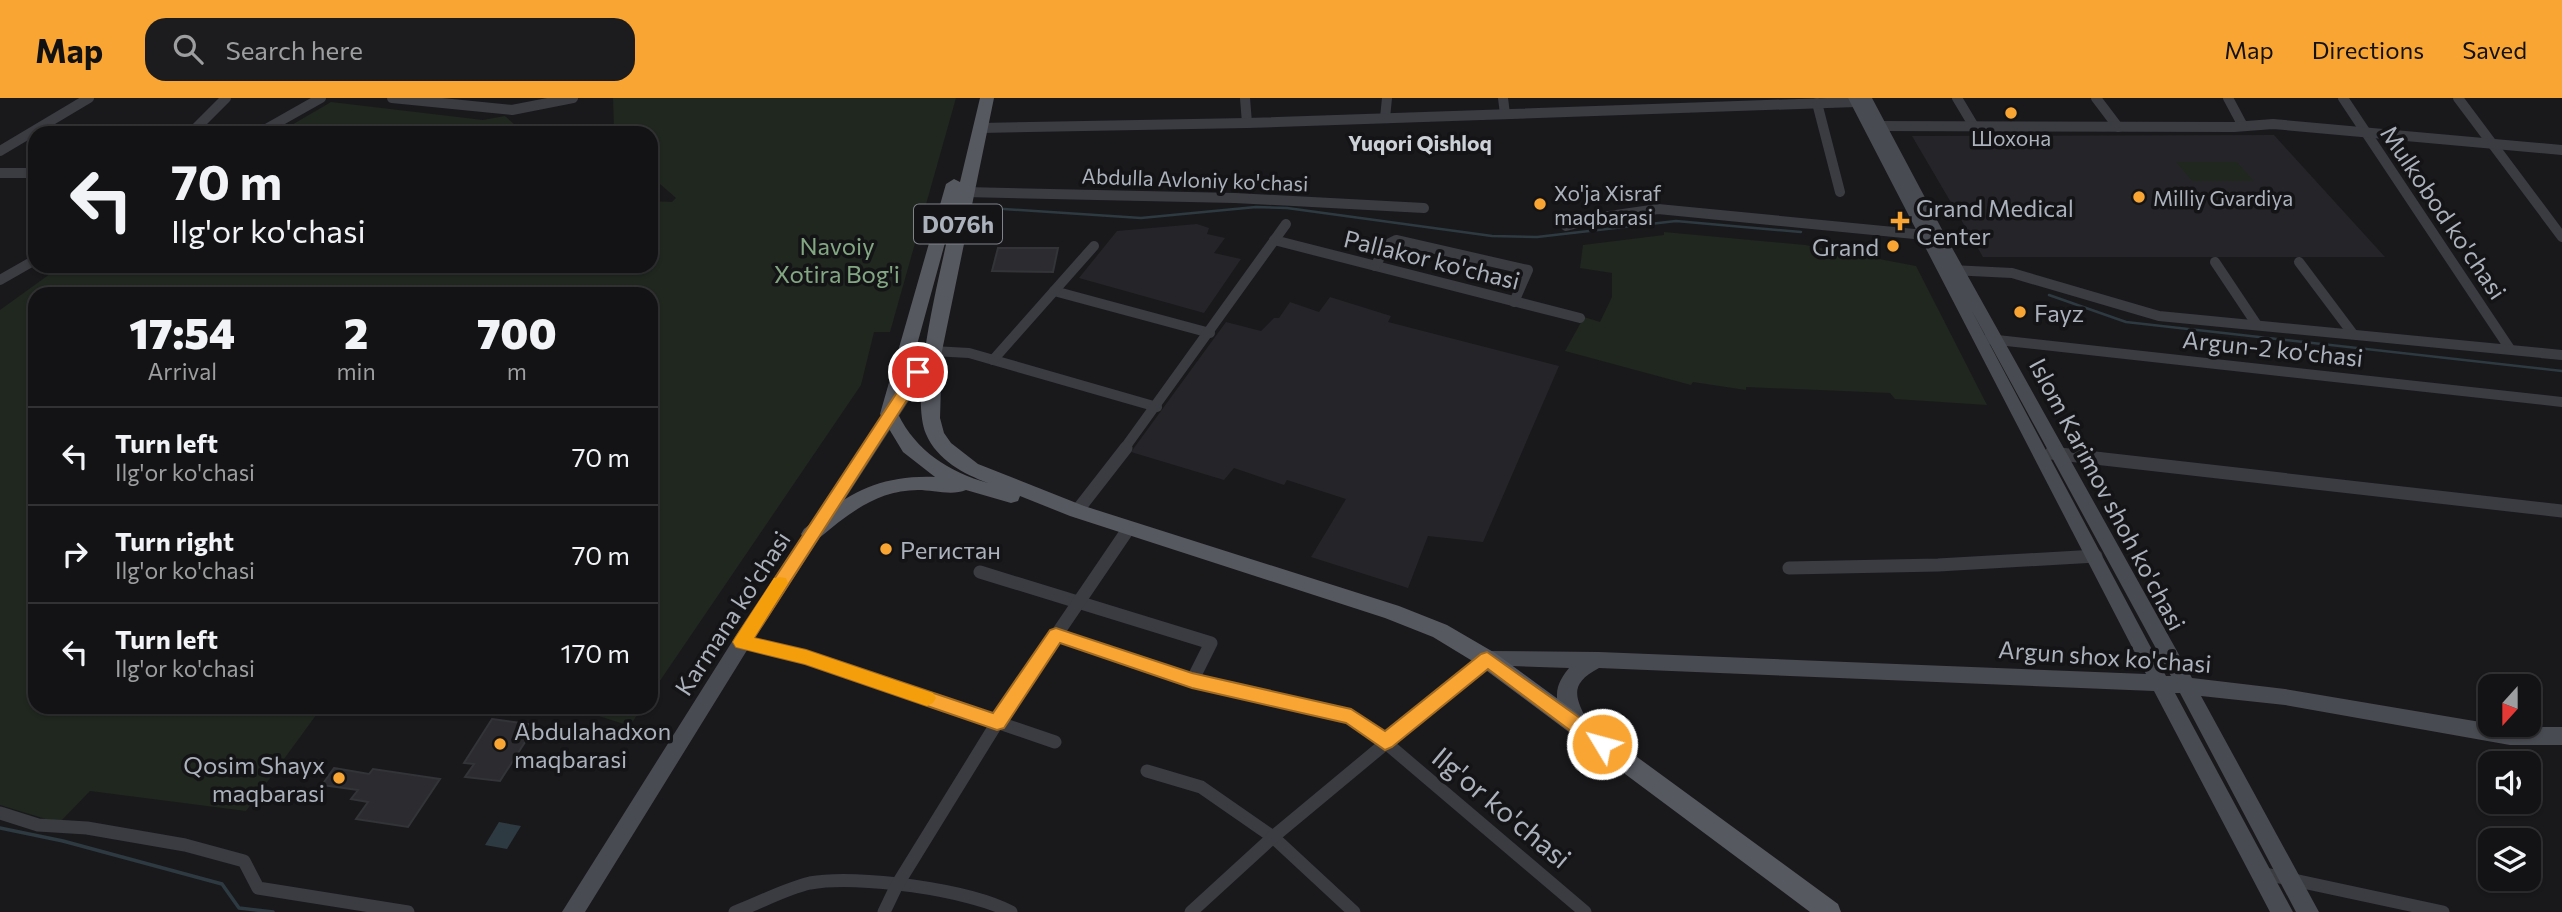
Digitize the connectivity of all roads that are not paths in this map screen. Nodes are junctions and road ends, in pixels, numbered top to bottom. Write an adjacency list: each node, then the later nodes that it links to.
1 (89, 98): 24 (street)
2 (226, 98): 25 (street)
3 (321, 98): 26 (street)
4 (392, 98): 5 (street)
5 (573, 98)
6 (976, 98): 67 (main road, D076h)
7 (987, 98): 30 (main road, D076h)
8 (1245, 98): 23 (street)
9 (1387, 98): 22 (street)
10 (1503, 98): 21 (street)
11 (1585, 98): 20 (street)
12 (1957, 98): 31 (street)
13 (2096, 98): 29 (street)
14 (2228, 98): 28 (street)
15 (2343, 98): 32 (street, Mulkobod ko'chasi)
16 (2458, 98): 34 (street)
17 (1859, 99): 19 (street); 27 (main road, Islom Karimov shoh ko'chasi)
18 (1704, 102): 19 (street); 20 (street)
19 (1818, 103): 40 (street)
20 (1588, 111): 21 (street)
21 (1505, 114): 22 (street)
22 (1385, 118): 23 (street)
23 (1247, 123): 30 (street)
24 (42, 126)
25 (198, 126)
26 (271, 126)
27 (1876, 126): 31 (street); 44 (main road, Islom Karimov shoh ko'chasi)
28 (2243, 126): 29 (street); 32 (street)
29 (2118, 127): 31 (street)
30 (980, 128): 39 (main road, D076h)
31 (1975, 128)
32 (2364, 131): 34 (street); 61 (street, Mulkobod ko'chasi)
33 (28, 134): 36 (street)
34 (2490, 142): 35 (street); 45 (street)
35 (2562, 150)
36 (0, 151)
37 (0, 173): 38 (street)
38 (28, 173)
39 (965, 192): 41 (street, Abdulla Avloniy ko'chasi); 62 (main road, D076h)
40 (1840, 192)
41 (1423, 208)
42 (1286, 223): 46 (street)
43 (1566, 226): 44 (street)
44 (1932, 236): 52 (main road, Islom Karimov shoh ko'chasi)
45 (2562, 237)
46 (1275, 240): 51 (street, Pallakor ko'chasi); 58 (street)
47 (1094, 246): 54 (street)
48 (2215, 262): 57 (street)
49 (2299, 262): 59 (street)
50 (28, 264): 53 (street)
51 (1375, 266): 55 (street, Pallakor ko'chasi); 55 (street)
52 (1950, 270): 57 (street); 60 (main road, Islom Karimov shoh ko'chasi)
53 (0, 281)
54 (1054, 291): 58 (street); 64 (street)
55 (1514, 302): 56 (street, Pallakor ko'chasi)
56 (1580, 318)
57 (2257, 325): 59 (street)
58 (1210, 333): 66 (street)
59 (2353, 334): 61 (street)
60 (1987, 339): 65 (street, Argun-2 ko'chasi); 68 (main road, Islom Karimov shoh ko'chasi); 69 (main road, Islom Karimov shoh ko'chasi)
61 (2510, 349): 63 (street)
62 (933, 351): 64 (street); 67 (main road, D076h); 72 (main road)
63 (2562, 355)
64 (993, 360): 66 (street)
65 (2562, 402)
66 (1157, 407): 72 (street)
67 (889, 414): 70 (main road); 74 (main road, Karmana ko'chasi / D076h)
68 (2040, 453): 69 (street); 75 (main road, Islom Karimov shoh ko'chasi)
69 (2059, 453): 71 (street); 85 (main road, Islom Karimov shoh ko'chasi)
70 (981, 489): 72 (main road); 74 (main road)
71 (2562, 511)
72 (1077, 512): 73 (main road)
73 (1129, 528): 78 (street); 81 (main road)
74 (811, 534): 80 (main road, Karmana ko'chasi / D076h)
75 (2096, 556): 76 (street); 84 (main road, Islom Karimov shoh ko'chasi)
76 (1789, 568)
77 (981, 572): 78 (street)
78 (1079, 602): 79 (street); 83 (street)
79 (1056, 635): 83 (street, Ilg'or ko'chasi); 86 (street)
80 (742, 642): 86 (street); 98 (main road, Karmana ko'chasi / D076h)
81 (1487, 659): 82 (main road, Argun shox ko'chasi); 87 (main road); 90 (street)
82 (1599, 660): 84 (main road, Argun shox ko'chasi); 87 (main road)
83 (1192, 681): 90 (street, Ilg'or ko'chasi)
84 (2161, 683): 85 (main road, Argun shox ko'chasi); 94 (main road, Islom Karimov shoh ko'chasi)
85 (2184, 686): 88 (main road, Argun shox ko'chasi); 95 (main road, Islom Karimov shoh ko'chasi)
86 (997, 722): 89 (street); 96 (street)
87 (1581, 728): 105 (main road)
88 (2562, 736)
89 (1055, 742)
90 (1385, 742): 93 (street); 104 (street, Ilg'or ko'chasi)
91 (1147, 771): 93 (street)
92 (0, 813): 97 (street)
93 (1273, 837): 102 (street); 103 (street)
94 (2261, 873): 95 (street); 106 (main road, Islom Karimov shoh ko'chasi)
95 (2292, 880): 107 (main road, Islom Karimov shoh ko'chasi); 108 (street)
96 (898, 885): 99 (street); 100 (street); 101 (street)
97 (408, 912)
98 (573, 912)
99 (735, 912)
100 (884, 912)
101 (1011, 912)
102 (1191, 912)
103 (1354, 912)
104 (1585, 912)
105 (1829, 912)
106 (2282, 912)
107 (2308, 912)
108 (2443, 912)

